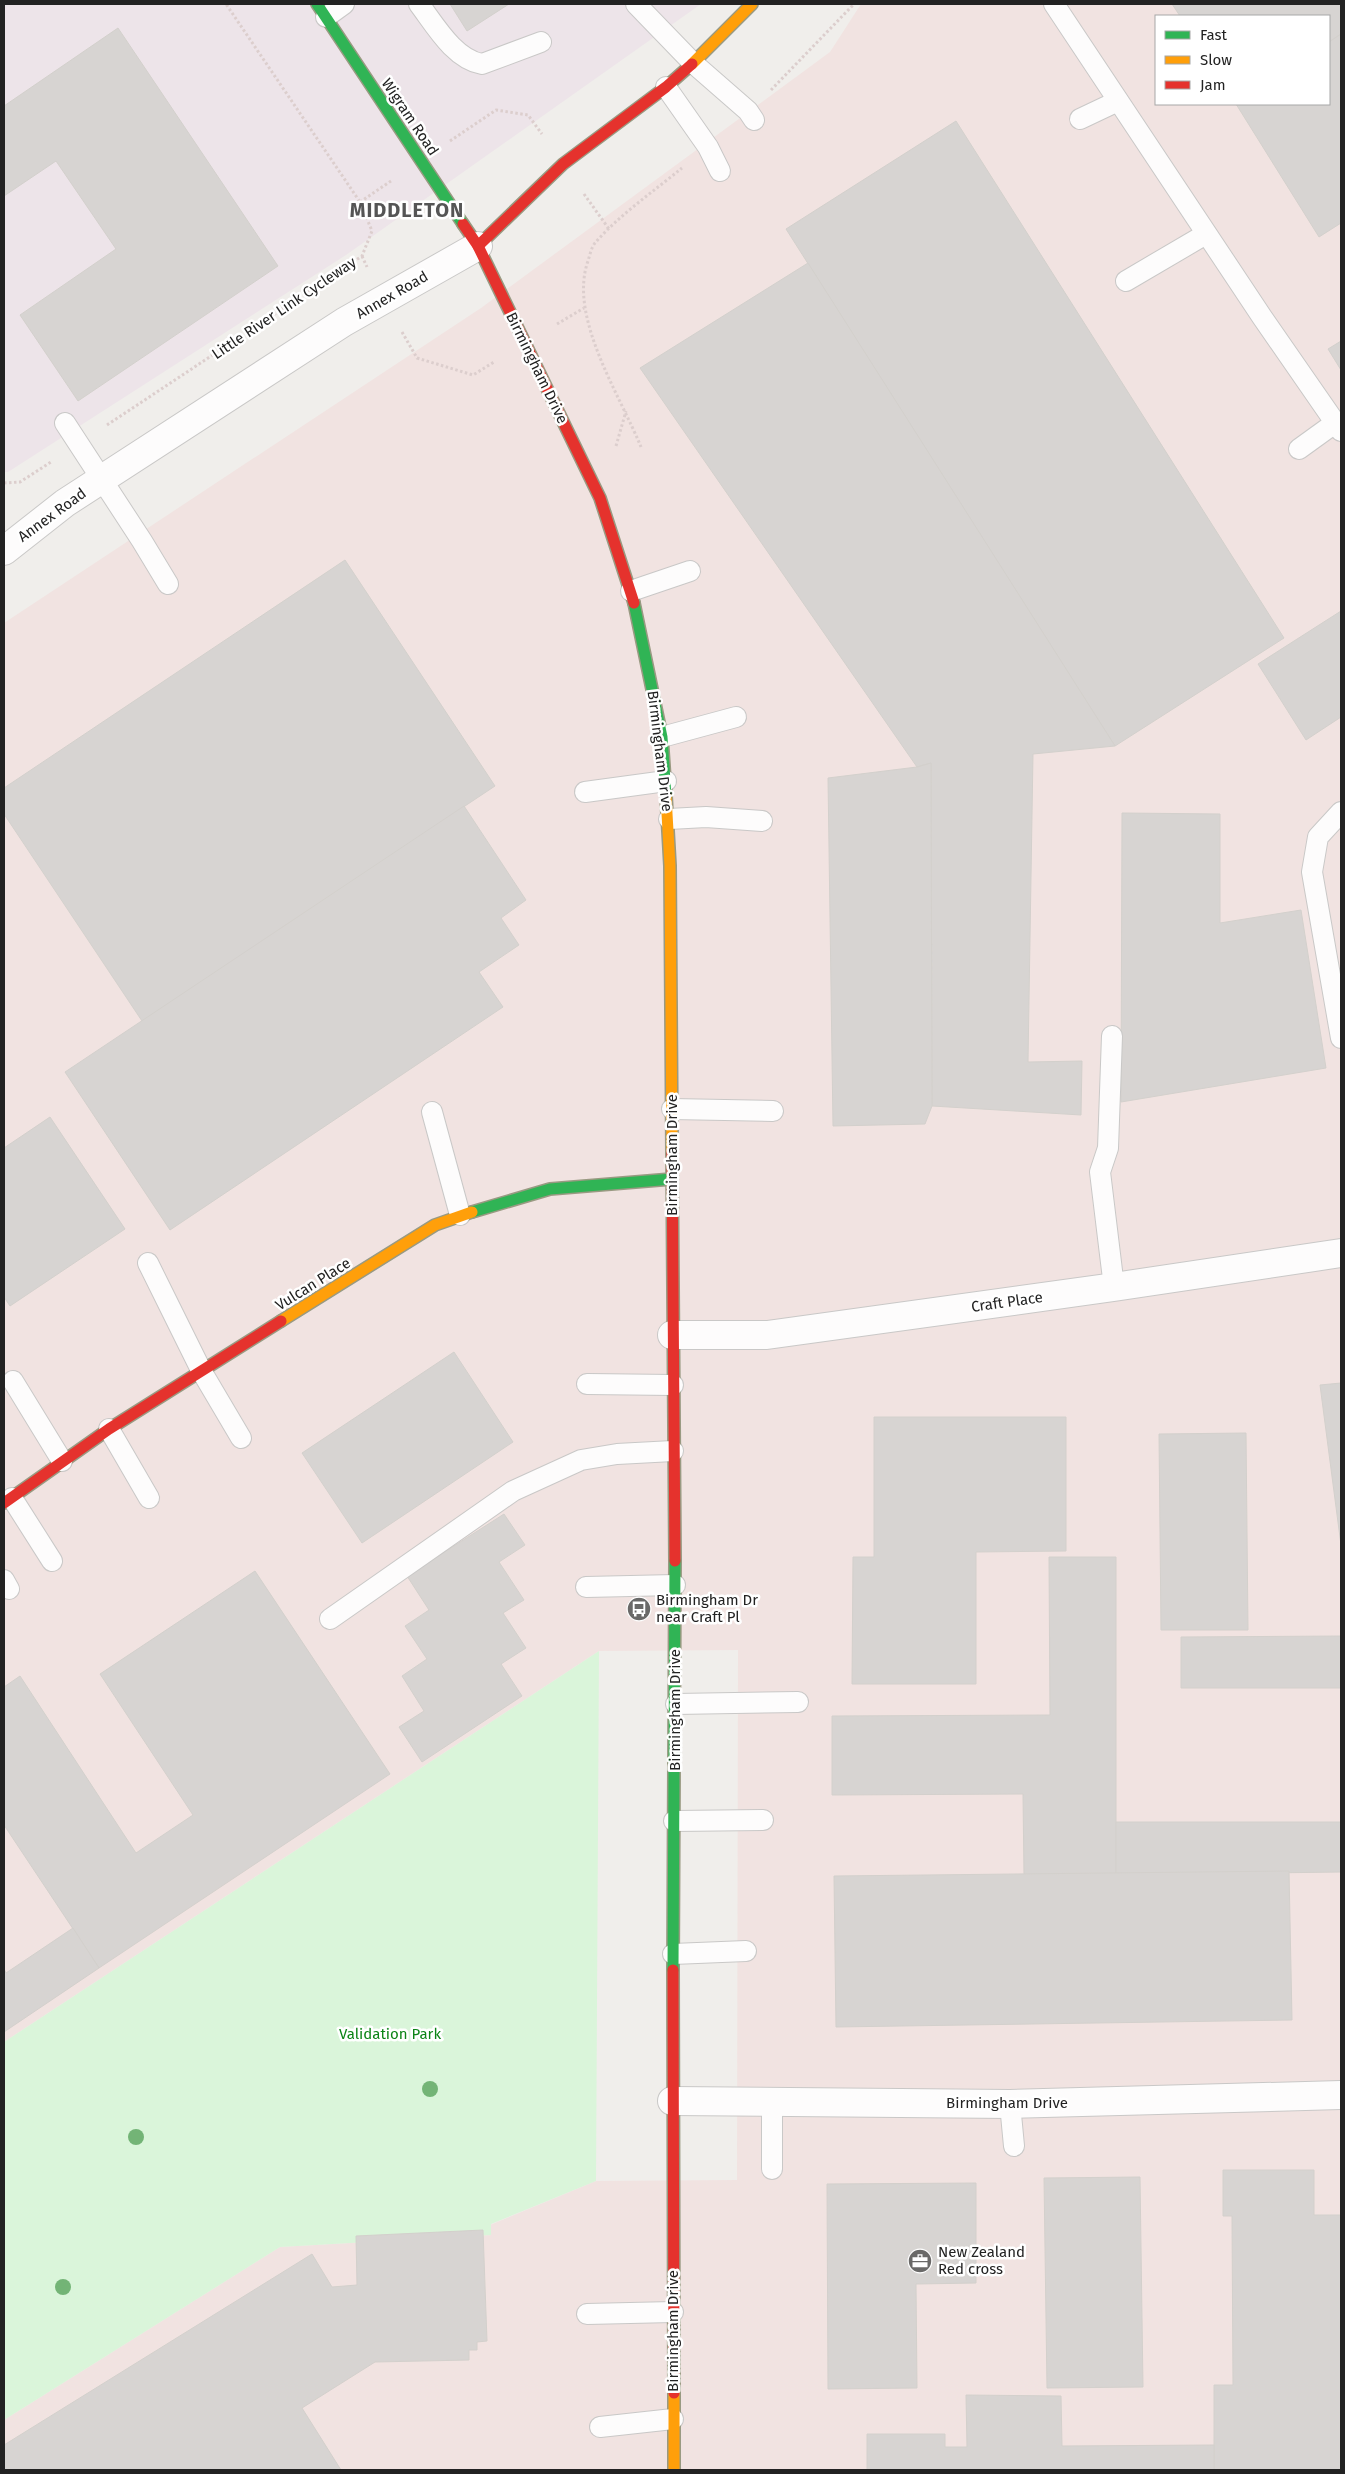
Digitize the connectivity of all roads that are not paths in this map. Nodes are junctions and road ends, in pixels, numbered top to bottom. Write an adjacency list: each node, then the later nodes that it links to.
1 (344, 4): 6 (lane)
2 (419, 4): 7 (lane)
3 (636, 4): 8 (lane)
4 (752, 4): 8 (main road, Annex Road)
5 (1054, 4): 10 (lane)
6 (321, 10): 15 (main road, Wigram Road)
7 (541, 42)
8 (693, 63): 9 (main road, Annex Road); 12 (lane)
9 (666, 87): 13 (lane); 15 (main road, Annex Road)
10 (1118, 100): 11 (lane); 14 (lane)
11 (1080, 119)
12 (754, 120)
13 (720, 171)
14 (1206, 234): 16 (lane); 18 (lane)
15 (478, 246): 20 (street, Annex Road); 24 (main road, Birmingham Drive)
16 (1126, 281)
17 (65, 423): 20 (lane)
18 (1338, 427): 19 (lane)
19 (1299, 449)
20 (101, 479): 21 (street, Annex Road); 23 (lane)
21 (4, 551)
22 (690, 571): 24 (lane)
23 (168, 584)
24 (631, 591): 26 (main road, Birmingham Drive)
25 (736, 717): 26 (lane)
26 (662, 736): 27 (main road, Birmingham Drive)
27 (666, 781): 28 (lane); 30 (main road, Birmingham Drive)
28 (584, 792)
29 (1341, 812): 33 (lane)
30 (669, 819): 31 (lane); 34 (main road, Birmingham Drive)
31 (762, 821)
32 (1112, 1036): 41 (lane)
33 (1341, 1038)
34 (672, 1109): 36 (lane); 37 (main road, Birmingham Drive)
35 (432, 1112): 38 (lane)
36 (773, 1112)
37 (672, 1179): 38 (main road, Vulcan Place); 42 (main road, Birmingham Drive)
38 (460, 1215): 43 (main road, Vulcan Place)
39 (1341, 1253): 41 (street, Craft Place)
40 (148, 1263): 43 (lane)
41 (1114, 1287): 42 (street, Craft Place)
42 (672, 1335): 46 (main road, Birmingham Drive)
43 (202, 1372): 47 (main road, Vulcan Place); 48 (lane)
44 (13, 1381): 50 (lane)
45 (587, 1384): 46 (lane)
46 (673, 1385): 49 (main road, Birmingham Drive)
47 (109, 1429): 50 (main road, Vulcan Place); 51 (lane)
48 (240, 1438)
49 (673, 1451): 54 (main road, Birmingham Drive); 56 (lane)
50 (62, 1461): 52 (main road, Vulcan Place)
51 (149, 1498)
52 (8, 1500): 53 (lane)
53 (52, 1561)
54 (675, 1585): 55 (lane); 58 (main road, Birmingham Drive)
55 (586, 1588)
56 (330, 1619)
57 (798, 1702): 58 (lane)
58 (676, 1704): 60 (main road, Birmingham Drive)
59 (762, 1820): 60 (lane)
60 (674, 1821): 62 (main road, Birmingham Drive)
61 (746, 1952): 62 (lane)
62 (673, 1954): 64 (main road, Birmingham Drive)
63 (1341, 2095): 66 (street, Birmingham Drive)
64 (672, 2102): 65 (street, Birmingham Drive); 69 (main road, Birmingham Drive)
65 (772, 2102): 66 (street, Birmingham Drive); 68 (lane)
66 (1010, 2104): 67 (lane)
67 (1014, 2146)
68 (772, 2168)
69 (673, 2312): 70 (lane); 71 (main road, Birmingham Drive)
70 (586, 2314)
71 (673, 2419): 72 (lane); 73 (main road, Birmingham Drive)
72 (600, 2427)
73 (674, 2470)

